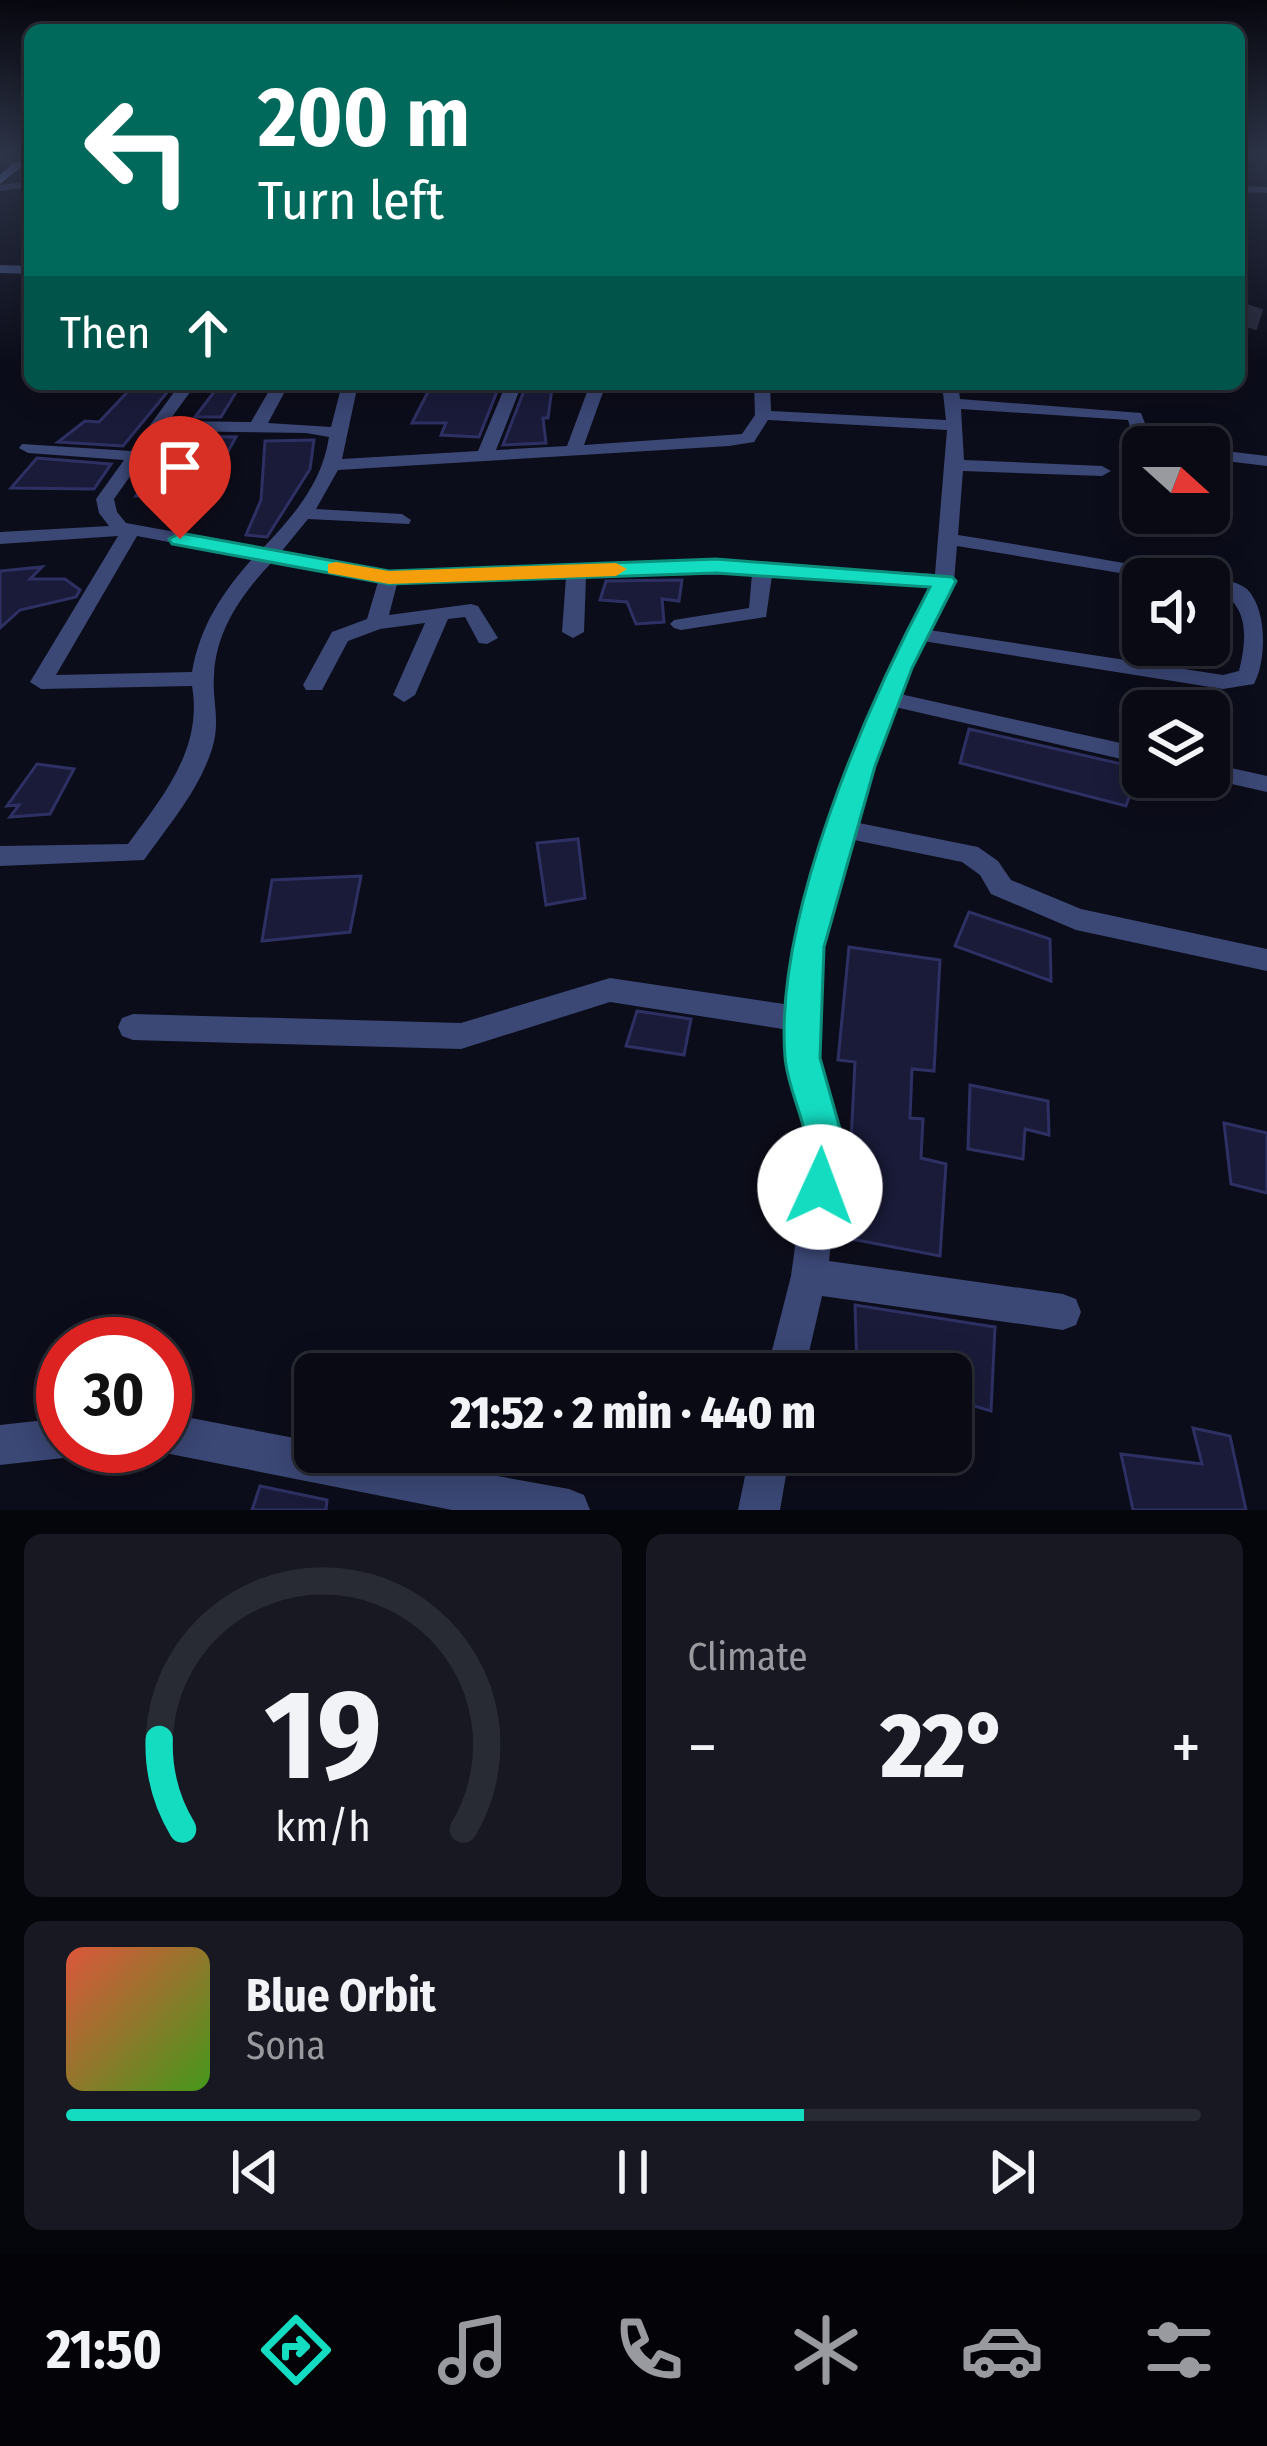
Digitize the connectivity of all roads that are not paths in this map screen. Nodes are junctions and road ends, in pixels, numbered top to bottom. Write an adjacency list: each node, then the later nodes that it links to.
1 (184, 390): 9 (street)
2 (278, 390): 11 (street)
3 (347, 390): 12 (street)
4 (512, 390): 17 (street)
5 (596, 390): 14 (street)
6 (762, 390): 8 (street)
7 (952, 404): 8 (street); 10 (street); 20 (street)
8 (763, 415): 14 (street)
9 (160, 426): 11 (street); 15 (street)
10 (1138, 426)
11 (257, 427): 12 (street)
12 (338, 433): 19 (street)
13 (28, 448): 15 (street)
14 (574, 449): 17 (street)
15 (135, 456): 24 (street)
16 (1230, 457): 18 (street)
17 (484, 458): 19 (street)
18 (1267, 461)
19 (332, 465): 22 (street)
20 (954, 465): 21 (street); 26 (street)
21 (1102, 471)
22 (300, 513): 23 (street); 27 (street)
23 (402, 520)
24 (130, 530): 25 (street); 27 (street); 40 (street)
25 (0, 538)
26 (947, 538): 28 (street); 32 (street)
27 (262, 556): 31 (street); 40 (street)
28 (1122, 567)
29 (762, 570): 30 (street); 32 (street); 36 (street)
30 (576, 571): 31 (street); 37 (street)
31 (389, 578): 35 (street)
32 (944, 581): 38 (street)
33 (1230, 588): 38 (street)
34 (439, 615): 35 (street); 39 (street); 42 (street)
35 (376, 623): 41 (street)
36 (681, 624)
37 (573, 632)
38 (916, 634): 43 (street)
39 (488, 638)
40 (202, 679): 48 (street)
41 (314, 686)
42 (404, 695)
43 (887, 698): 44 (street); 47 (street)
44 (1122, 751)
45 (1230, 776): 46 (street)
46 (1267, 784)
47 (839, 828): 49 (street); 50 (street)
48 (0, 856)
49 (1267, 960)
50 (804, 1020): 51 (street); 52 (street)
51 (133, 1027)
52 (808, 1276): 53 (street); 54 (street)
53 (1063, 1312)
54 (790, 1353)
55 (192, 1438): 59 (street)
56 (36, 1441): 57 (street)
57 (0, 1445)
58 (766, 1473): 60 (street)
59 (568, 1510)
60 (759, 1510)

